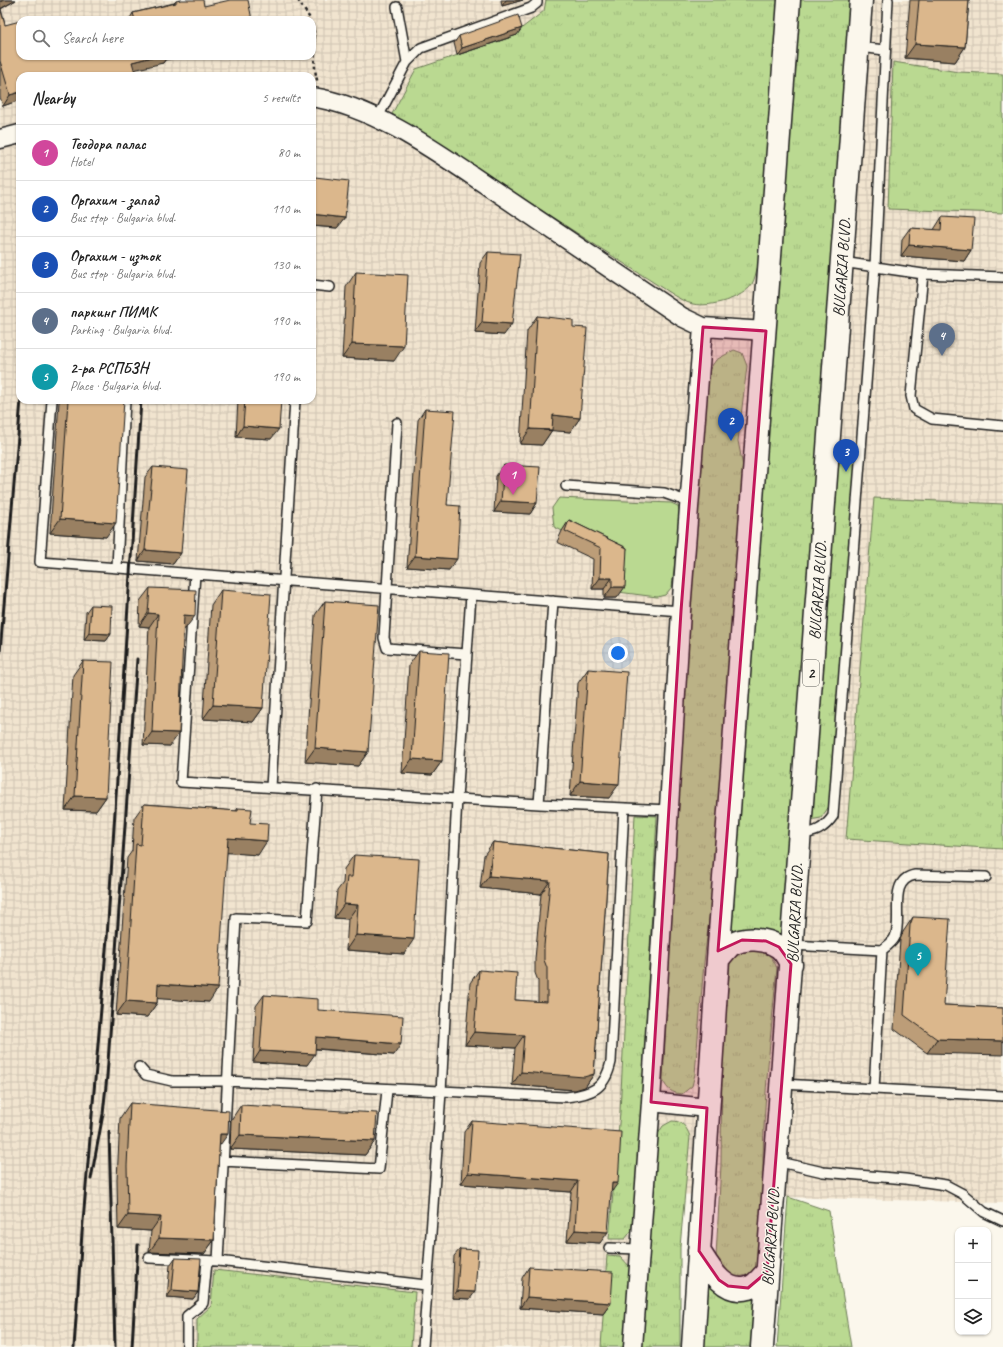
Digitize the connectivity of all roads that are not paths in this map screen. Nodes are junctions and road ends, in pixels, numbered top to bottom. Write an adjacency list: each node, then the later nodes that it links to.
1 (537, 0): 8 (lane)
2 (789, 0): 20 (highway)
3 (861, 0): 6 (highway, BULGARIA BLVD. / 2)
4 (888, 0): 7 (lane)
5 (397, 7): 8 (lane)
6 (858, 47): 7 (lane); 13 (highway, BULGARIA BLVD. / 2)
7 (884, 50): 14 (lane)
8 (407, 62): 10 (lane)
9 (316, 97): 10 (street)
10 (377, 120): 19 (street)
11 (16, 135): 12 (street)
12 (0, 139)
13 (842, 262): 14 (lane); 42 (highway, BULGARIA BLVD. / 2)
14 (875, 266): 15 (lane); 42 (lane)
15 (923, 274): 16 (lane); 25 (lane)
16 (1003, 277)
17 (316, 285): 18 (lane)
18 (330, 287)
19 (703, 327): 20 (street); 27 (street)
20 (766, 331): 46 (highway)
21 (52, 404): 28 (lane)
22 (125, 404): 28 (lane)
23 (295, 404): 30 (lane)
24 (397, 423): 31 (lane)
25 (1003, 426)
26 (566, 486): 27 (lane)
27 (689, 502): 34 (street)
28 (117, 567): 29 (lane)
29 (195, 574): 30 (lane); 36 (lane)
30 (284, 581): 31 (lane); 36 (lane)
31 (387, 589): 32 (lane); 35 (lane)
32 (471, 595): 33 (lane); 35 (lane)
33 (553, 601): 34 (lane); 39 (lane)
34 (681, 611): 41 (street)
35 (466, 654): 38 (lane)
36 (271, 787): 37 (lane)
37 (317, 789): 38 (lane); 48 (lane)
38 (457, 799): 39 (lane); 52 (lane)
39 (538, 804): 40 (lane)
40 (624, 808): 41 (lane); 52 (lane)
41 (669, 810): 54 (street)
42 (799, 834): 45 (highway, BULGARIA BLVD. / 2)
43 (986, 877): 44 (lane)
44 (882, 950): 45 (lane); 50 (lane)
45 (792, 955): 46 (highway); 49 (highway, BULGARIA BLVD. / 2)
46 (718, 959): 55 (highway)
47 (139, 1067): 48 (lane)
48 (226, 1081): 51 (lane); 56 (lane)
49 (782, 1084): 50 (lane); 57 (highway, BULGARIA BLVD. / 2)
50 (874, 1089): 53 (lane)
51 (387, 1090): 52 (lane); 56 (lane)
52 (441, 1092): 66 (lane)
53 (1003, 1096)
54 (651, 1102): 55 (street); 60 (street)
55 (707, 1108): 61 (highway)
56 (222, 1161): 64 (lane)
57 (776, 1161): 58 (lane); 65 (highway, BULGARIA BLVD. / 2)
58 (1003, 1221)
59 (609, 1248): 60 (lane)
60 (639, 1249): 69 (street)
61 (699, 1251): 65 (highway); 70 (highway)
62 (150, 1258): 63 (lane)
63 (207, 1261): 64 (lane); 67 (lane)
64 (218, 1261): 66 (lane)
65 (767, 1272): 71 (highway, BULGARIA BLVD. / 2)
66 (426, 1285): 68 (lane)
67 (187, 1347)
68 (423, 1347)
69 (633, 1347)
70 (692, 1347)
71 (762, 1347)

